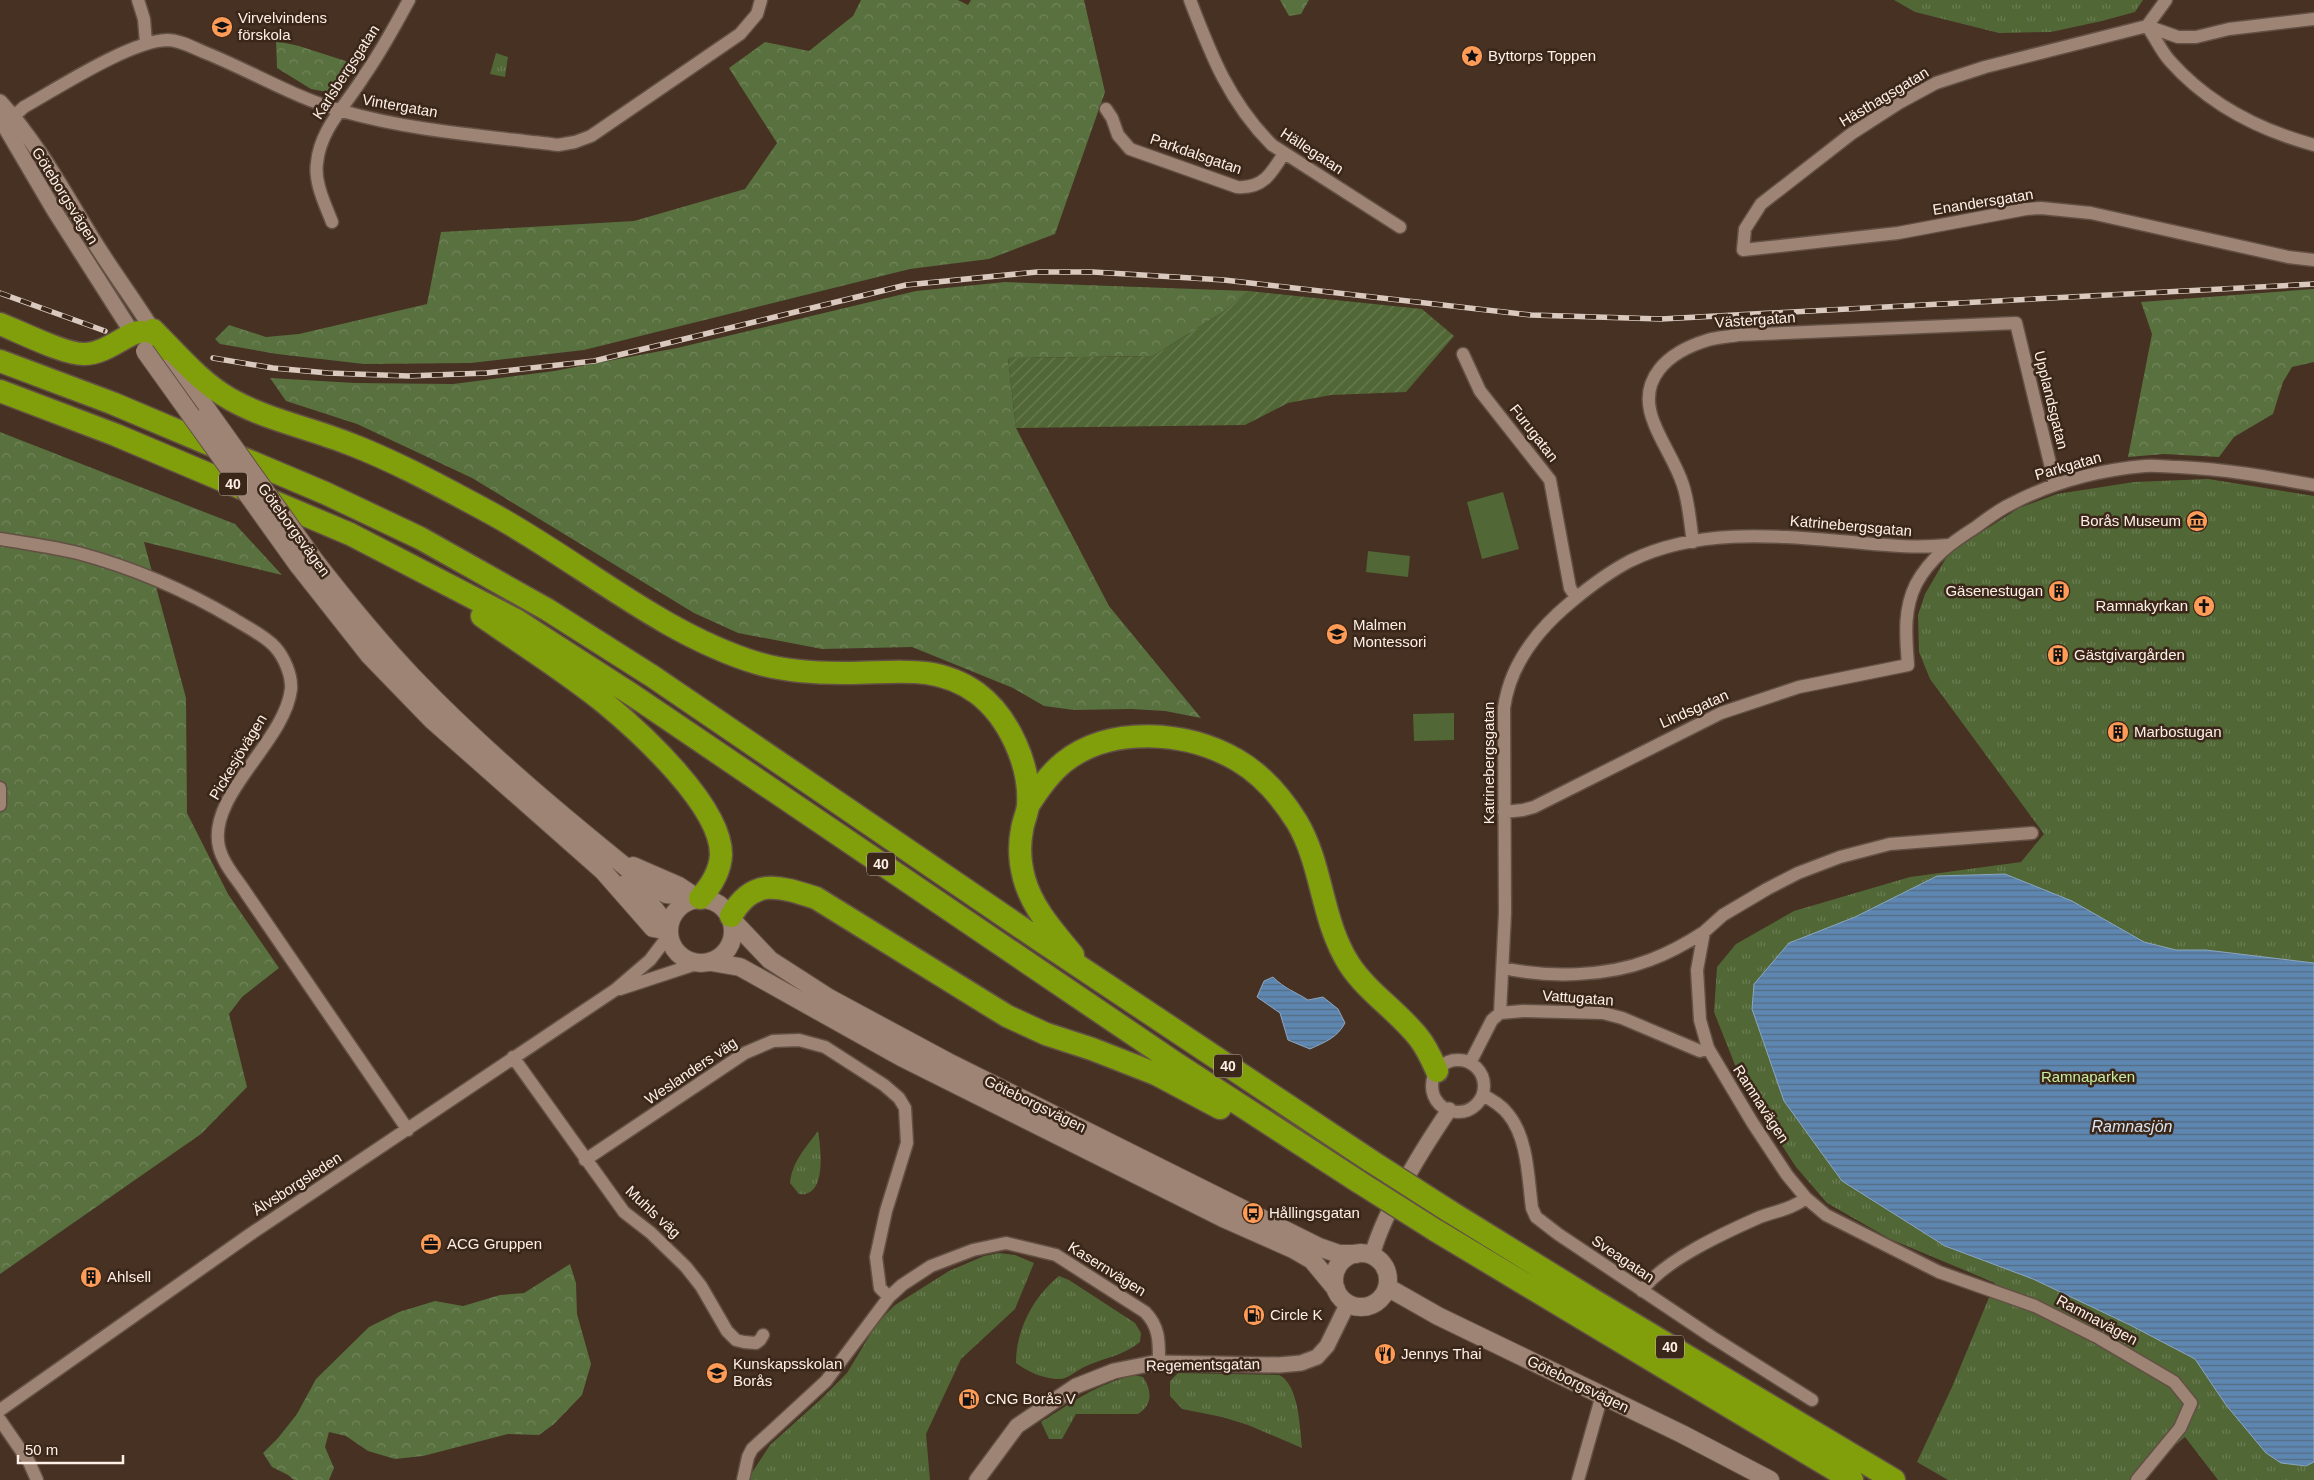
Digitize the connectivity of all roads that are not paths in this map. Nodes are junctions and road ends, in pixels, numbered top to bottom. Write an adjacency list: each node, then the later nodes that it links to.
1 (138, 0): 8 (street)
2 (409, 0): 11 (street, Karlsbergsgatan)
3 (761, 0): 11 (street, Vintergatan)
4 (1190, 0): 14 (street, Hällegatan)
5 (2166, 0): 7 (street)
6 (2314, 19): 7 (street)
7 (2147, 26): 13 (street); 17 (street, Hästhagsgatan)
8 (146, 43): 11 (street, Vintergatan); 12 (street, Vintergatan)
9 (0, 102): 12 (street, Göteborgsvägen)
10 (1106, 109): 14 (street, Parkdalsgatan)
11 (340, 111): 15 (street, Karlsbergsgatan)
12 (7, 117): 21 (street, Göteborgsvägen)
13 (2314, 145)
14 (1284, 153): 16 (street, Hällegatan)
15 (332, 222)
16 (1400, 227)
17 (1743, 250): 18 (street, Enandersgatan)
18 (2314, 260)
19 (2016, 323): 26 (street, Upplandsgatan); 29 (street, Västergatan)
20 (0, 324): 21 (highway)
21 (144, 338): 23 (highway); 36 (highway); 39 (main road, Göteborgsvägen, bridge)
22 (1463, 354): 32 (street, Furugatan)
23 (168, 355): 39 (main road, Göteborgsvägen, bridge)
24 (0, 361): 46 (highway, 40)
25 (0, 391): 31 (highway, 40)
26 (2055, 484): 27 (street, Parkgatan); 30 (street, Parkgatan)
27 (2314, 485)
28 (0, 539): 55 (street, Pickesjövägen)
29 (1693, 542): 30 (street, Katrinebergsgatan); 32 (street, Katrinebergsgatan)
30 (1948, 545): 33 (street, Parkgatan)
31 (410, 564): 40 (highway); 57 (highway, 40)
32 (1576, 598): 37 (street, Katrinebergsgatan)
33 (1908, 665): 37 (street, Lindsgatan)
34 (0, 788): 35 (street)
35 (0, 805)
36 (1028, 806): 46 (highway); 52 (highway)
37 (1504, 812): 45 (street, Katrinebergsgatan)
38 (2032, 833): 42 (street)
39 (609, 865): 40 (main road, Göteborgsvägen); 43 (main road, Göteborgsvägen)
40 (697, 898): 41 (main road, Göteborgsvägen); 43 (main road)
41 (731, 918): 44 (main road); 57 (highway); 59 (main road, Göteborgsvägen)
42 (1704, 932): 45 (street, Vattugatan); 49 (street, Ramnavägen)
43 (669, 933): 44 (main road, Göteborgsvägen); 47 (street, Älvsborgsleden)
44 (705, 962): 47 (street, Älvsborgsleden); 61 (main road, Göteborgsvägen)
45 (1503, 968): 48 (street, Katrinebergsgatan)
46 (1086, 971): 77 (highway, 40, bridge)
47 (615, 990): 50 (street, Älvsborgsleden)
48 (1500, 1013): 49 (street, Vattugatan); 51 (street)
49 (1708, 1048): 58 (street, Ramnavägen)
50 (513, 1057): 55 (street, Älvsborgsleden); 56 (street, Muhls väg)
51 (1470, 1063): 52 (street); 53 (street)
52 (1437, 1071): 54 (street)
53 (1482, 1095): 54 (street); 62 (street, Sveagatan)
54 (1449, 1110): 59 (street)
55 (408, 1130): 69 (street, Älvsborgsleden)
56 (585, 1160): 63 (street, Weslanders väg); 65 (street, Muhls väg)
57 (1352, 1178): 76 (highway, 40, bridge)
58 (1806, 1198): 62 (street); 78 (street, Ramnavägen)
59 (1365, 1254): 60 (main road); 61 (main road)
60 (1387, 1287): 64 (main road); 67 (main road, Göteborgsvägen)
61 (1336, 1289): 64 (main road, Göteborgsvägen)
62 (1642, 1291): 68 (street, Sveagatan)
63 (889, 1296): 66 (street, Kasernvägen); 72 (street, Kasernvägen)
64 (1348, 1303): 66 (street, Regementsgatan)
65 (762, 1335)
66 (1159, 1363): 73 (street, Regementsgatan)
67 (1602, 1395): 74 (street); 75 (main road, Göteborgsvägen)
68 (1812, 1400)
69 (0, 1410)
70 (0, 1420): 71 (street)
71 (38, 1480)
72 (743, 1480)
73 (977, 1480)
74 (1578, 1480)
75 (1770, 1480)
76 (1852, 1480)
77 (1894, 1480)
78 (2137, 1480)

